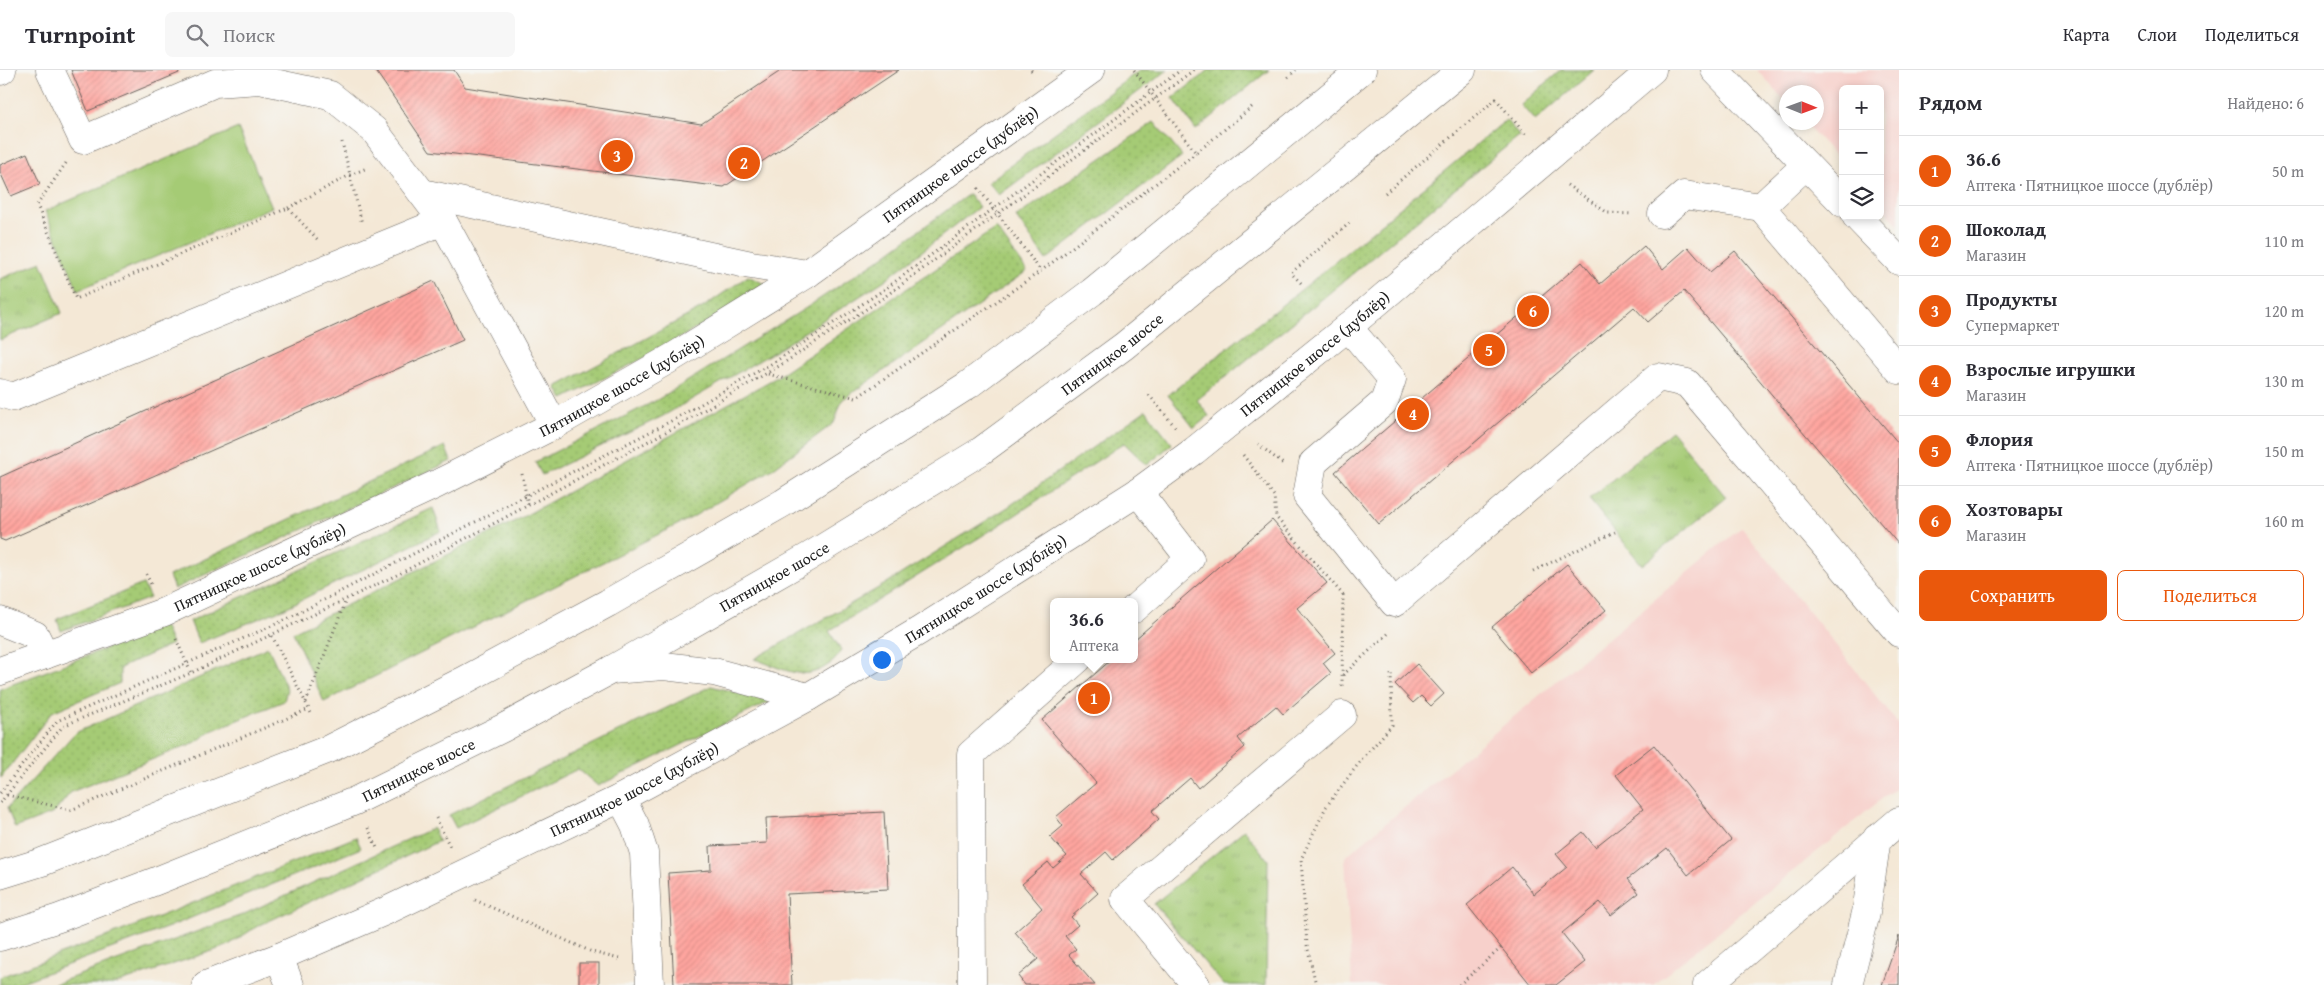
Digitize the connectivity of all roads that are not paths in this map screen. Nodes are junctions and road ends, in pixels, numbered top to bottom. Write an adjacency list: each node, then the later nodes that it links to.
1 (50, 70): 7 (street)
2 (1091, 70): 16 (street, Пятницкое шоссе (дублёр))
3 (1362, 70): 34 (street)
4 (1462, 70): 27 (street, Пятницкое шоссе)
5 (1652, 70): 17 (street, Пятницкое шоссе (дублёр))
6 (1715, 70): 8 (street)
7 (213, 77): 9 (street)
8 (1806, 165): 10 (street); 11 (street)
9 (422, 193): 14 (street); 16 (street)
10 (1839, 199)
11 (1761, 207): 12 (street); 18 (street)
12 (1662, 214)
13 (1860, 220): 15 (street)
14 (442, 221): 19 (street); 20 (street)
15 (1899, 261)
16 (806, 274): 20 (street, Пятницкое шоссе (дублёр))
17 (1348, 327): 21 (street, Пятницкое шоссе (дублёр)); 24 (street)
18 (1899, 370)
19 (0, 393)
20 (554, 425): 25 (street, Пятницкое шоссе (дублёр))
21 (1138, 492): 22 (street); 29 (street, Пятницкое шоссе (дублёр))
22 (1138, 605)
23 (0, 621): 25 (street)
24 (1899, 633)
25 (45, 655): 28 (street, Пятницкое шоссе (дублёр))
26 (1073, 663): 40 (street)
27 (611, 670): 29 (street); 35 (street, Пятницкое шоссе)
28 (0, 671)
29 (808, 698): 31 (street, Пятницкое шоссе (дублёр))
30 (1342, 715): 41 (street)
31 (621, 798): 36 (street, Пятницкое шоссе (дублёр)); 37 (street)
32 (1899, 821): 33 (street)
33 (1877, 838): 42 (street); 43 (street)
34 (0, 875)
35 (0, 937)
36 (279, 957): 38 (street, Пятницкое шоссе (дублёр)); 39 (street)
37 (649, 976)
38 (206, 985)
39 (290, 985)
40 (972, 985)
41 (1196, 985)
42 (1707, 985)
43 (1848, 985)

